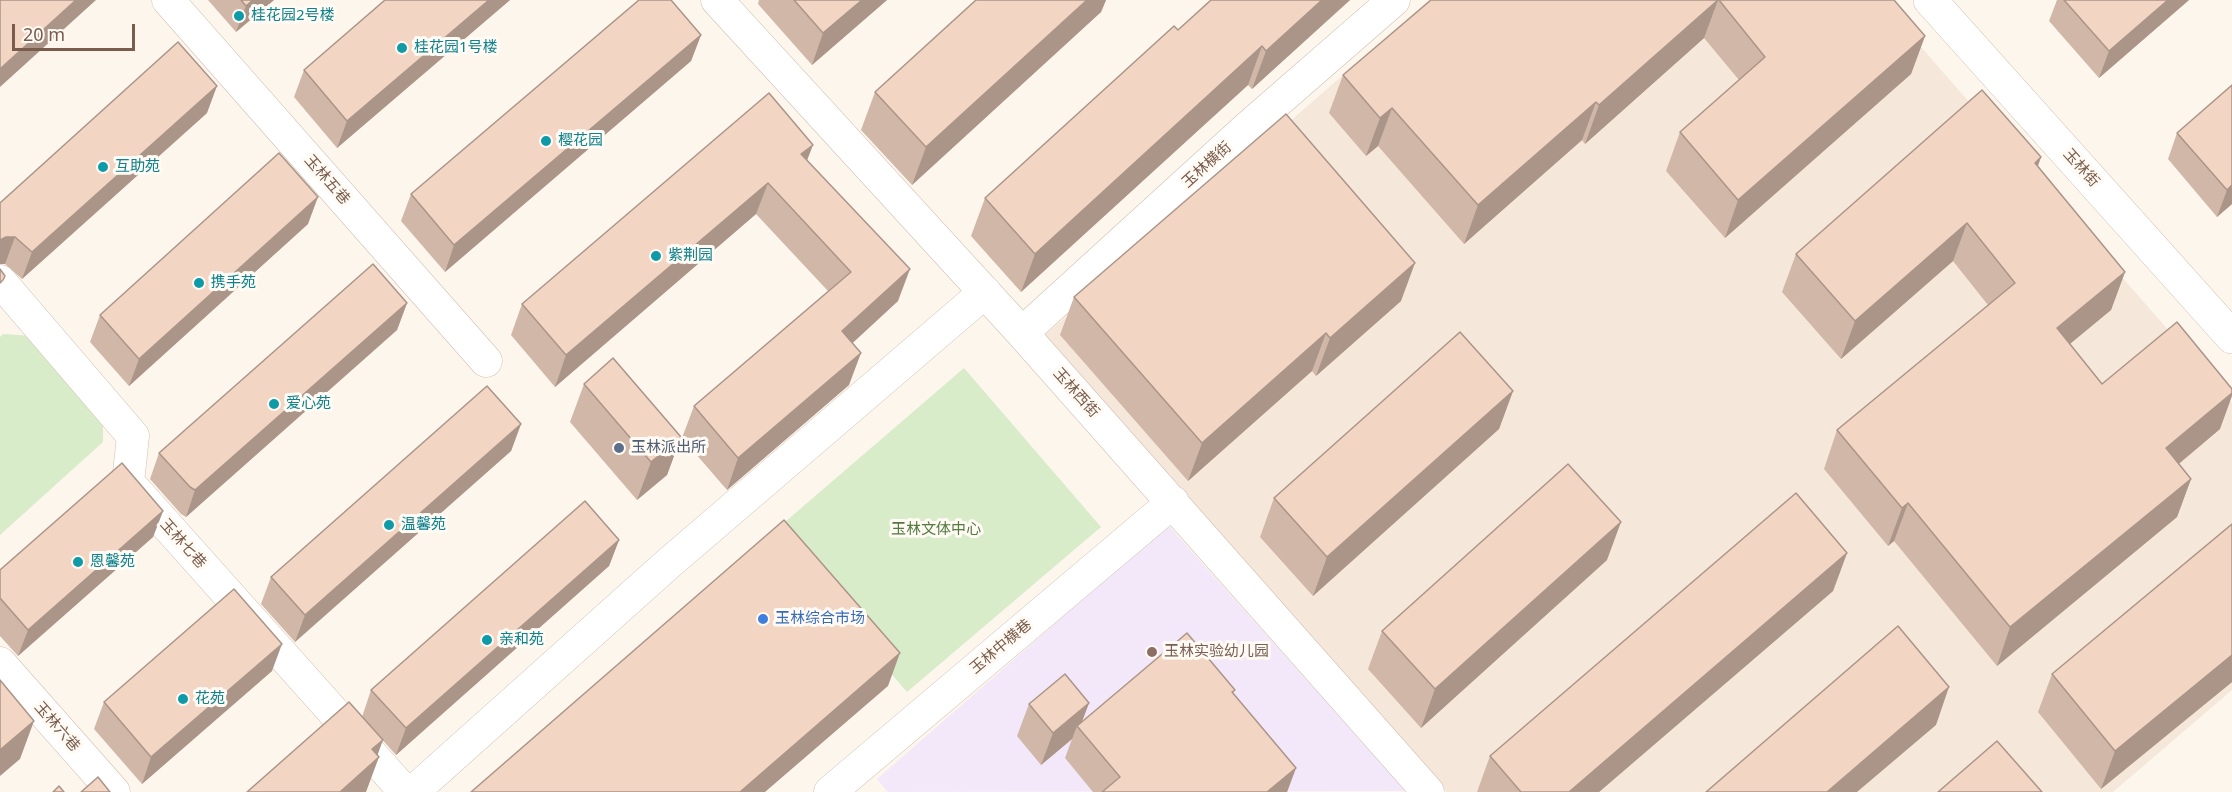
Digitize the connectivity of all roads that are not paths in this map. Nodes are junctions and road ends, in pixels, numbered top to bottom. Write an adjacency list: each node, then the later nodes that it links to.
1 (168, 0): 9 (street, 玉林五巷)
2 (717, 0): 6 (street, 玉林西街)
3 (1394, 0): 7 (street, 玉林横街)
4 (1930, 0): 8 (street, 玉林街)
5 (0, 281): 13 (street, 玉林七巷)
6 (985, 292): 7 (street, 玉林西街); 14 (street)
7 (1022, 333): 10 (street, 玉林西街)
8 (2232, 337)
9 (486, 361)
10 (1173, 502): 15 (street, 玉林中横巷); 16 (street, 玉林西街)
11 (0, 663): 12 (street, 玉林六巷)
12 (114, 792)
13 (405, 792)
14 (413, 792)
15 (830, 792)
16 (1428, 792)

